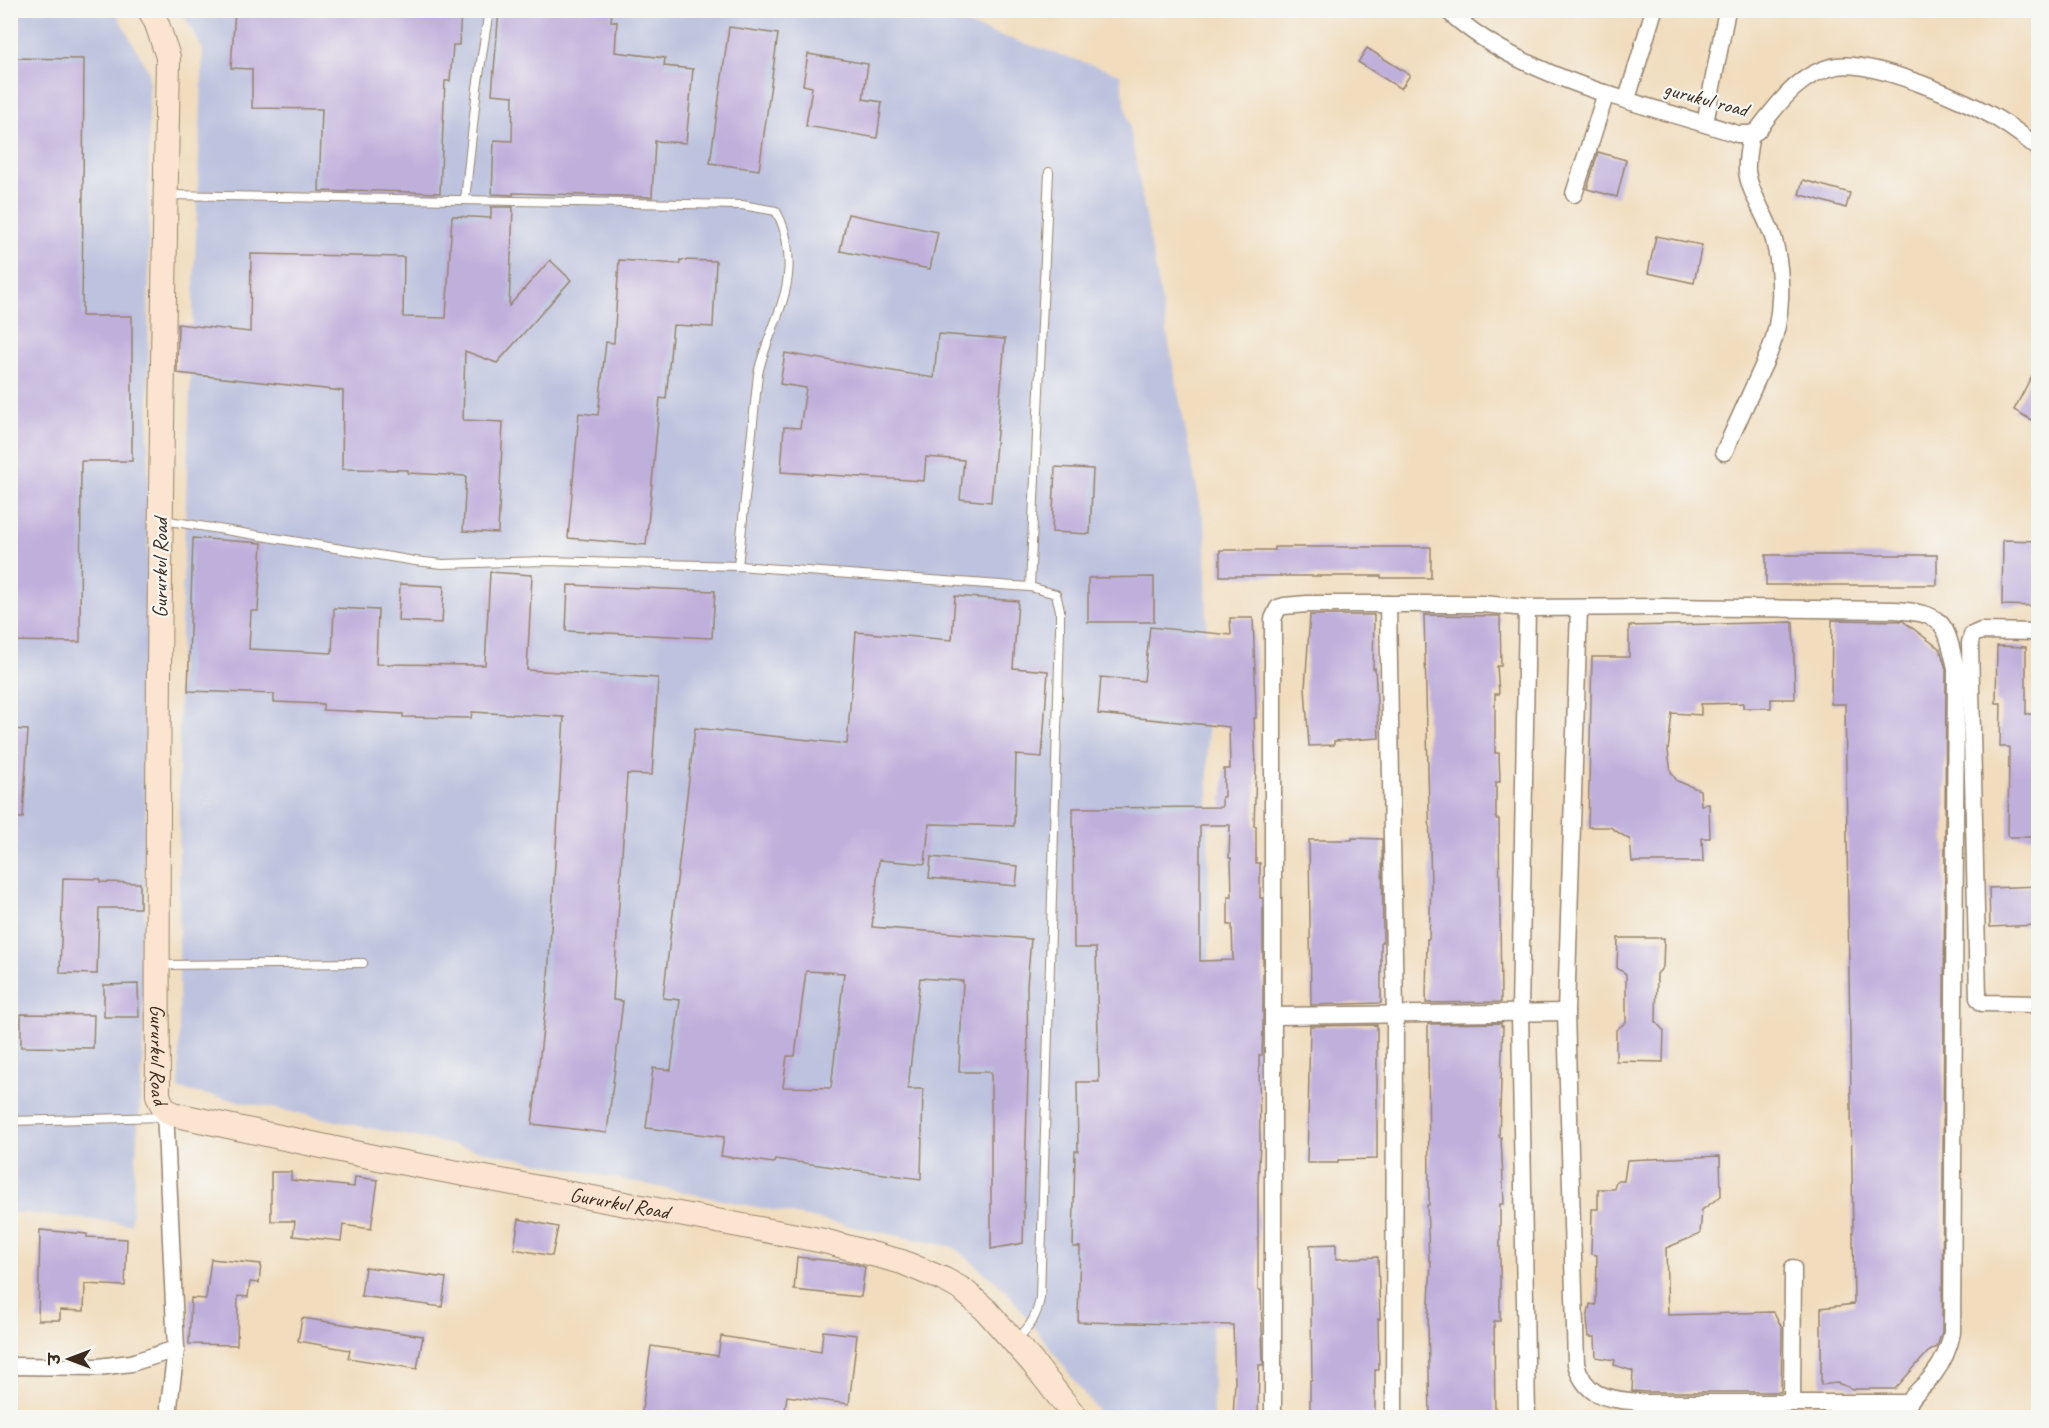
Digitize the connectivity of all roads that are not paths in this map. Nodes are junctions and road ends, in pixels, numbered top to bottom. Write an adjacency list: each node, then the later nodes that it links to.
1 (150, 10): 12 (street, Gururkul Road)
2 (489, 10): 14 (lane)
3 (1447, 10): 6 (street, gurukul road)
4 (1654, 10): 7 (street)
5 (1727, 10): 8 (street)
6 (1606, 93): 7 (street, gurukul road); 13 (street)
7 (1626, 99): 8 (street, gurukul road)
8 (1705, 123): 9 (street, gurukul road)
9 (1751, 134): 10 (street, gurukul road); 15 (street)
10 (2038, 148)
11 (1049, 172): 18 (lane)
12 (166, 194): 14 (lane); 16 (street, Gururkul Road)
13 (1574, 194)
14 (465, 200): 17 (lane)
15 (1724, 452)
16 (161, 520): 17 (lane); 24 (street, Gururkul Road)
17 (738, 566): 18 (lane)
18 (1030, 587): 33 (lane)
19 (1388, 604): 20 (street); 28 (street); 29 (street)
20 (1527, 608): 21 (street); 27 (street)
21 (1579, 608): 26 (street); 37 (street)
22 (2038, 632): 25 (street)
23 (363, 963): 24 (lane)
24 (157, 965): 30 (street, Gururkul Road)
25 (2038, 1004)
26 (1566, 1012): 27 (street); 36 (street)
27 (1520, 1013): 28 (street); 42 (street)
28 (1395, 1014): 29 (street); 41 (street)
29 (1274, 1016): 40 (street)
30 (165, 1113): 31 (lane); 33 (street, Gururkul Road); 34 (street)
31 (10, 1121)
32 (1793, 1268): 36 (street)
33 (1014, 1342): 39 (street, Gururkul Road)
34 (176, 1349): 35 (street); 38 (street)
35 (10, 1366)
36 (1792, 1403): 37 (street)
37 (1907, 1410)
38 (170, 1418)
39 (1076, 1418)
40 (1273, 1418)
41 (1394, 1418)
42 (1527, 1418)

